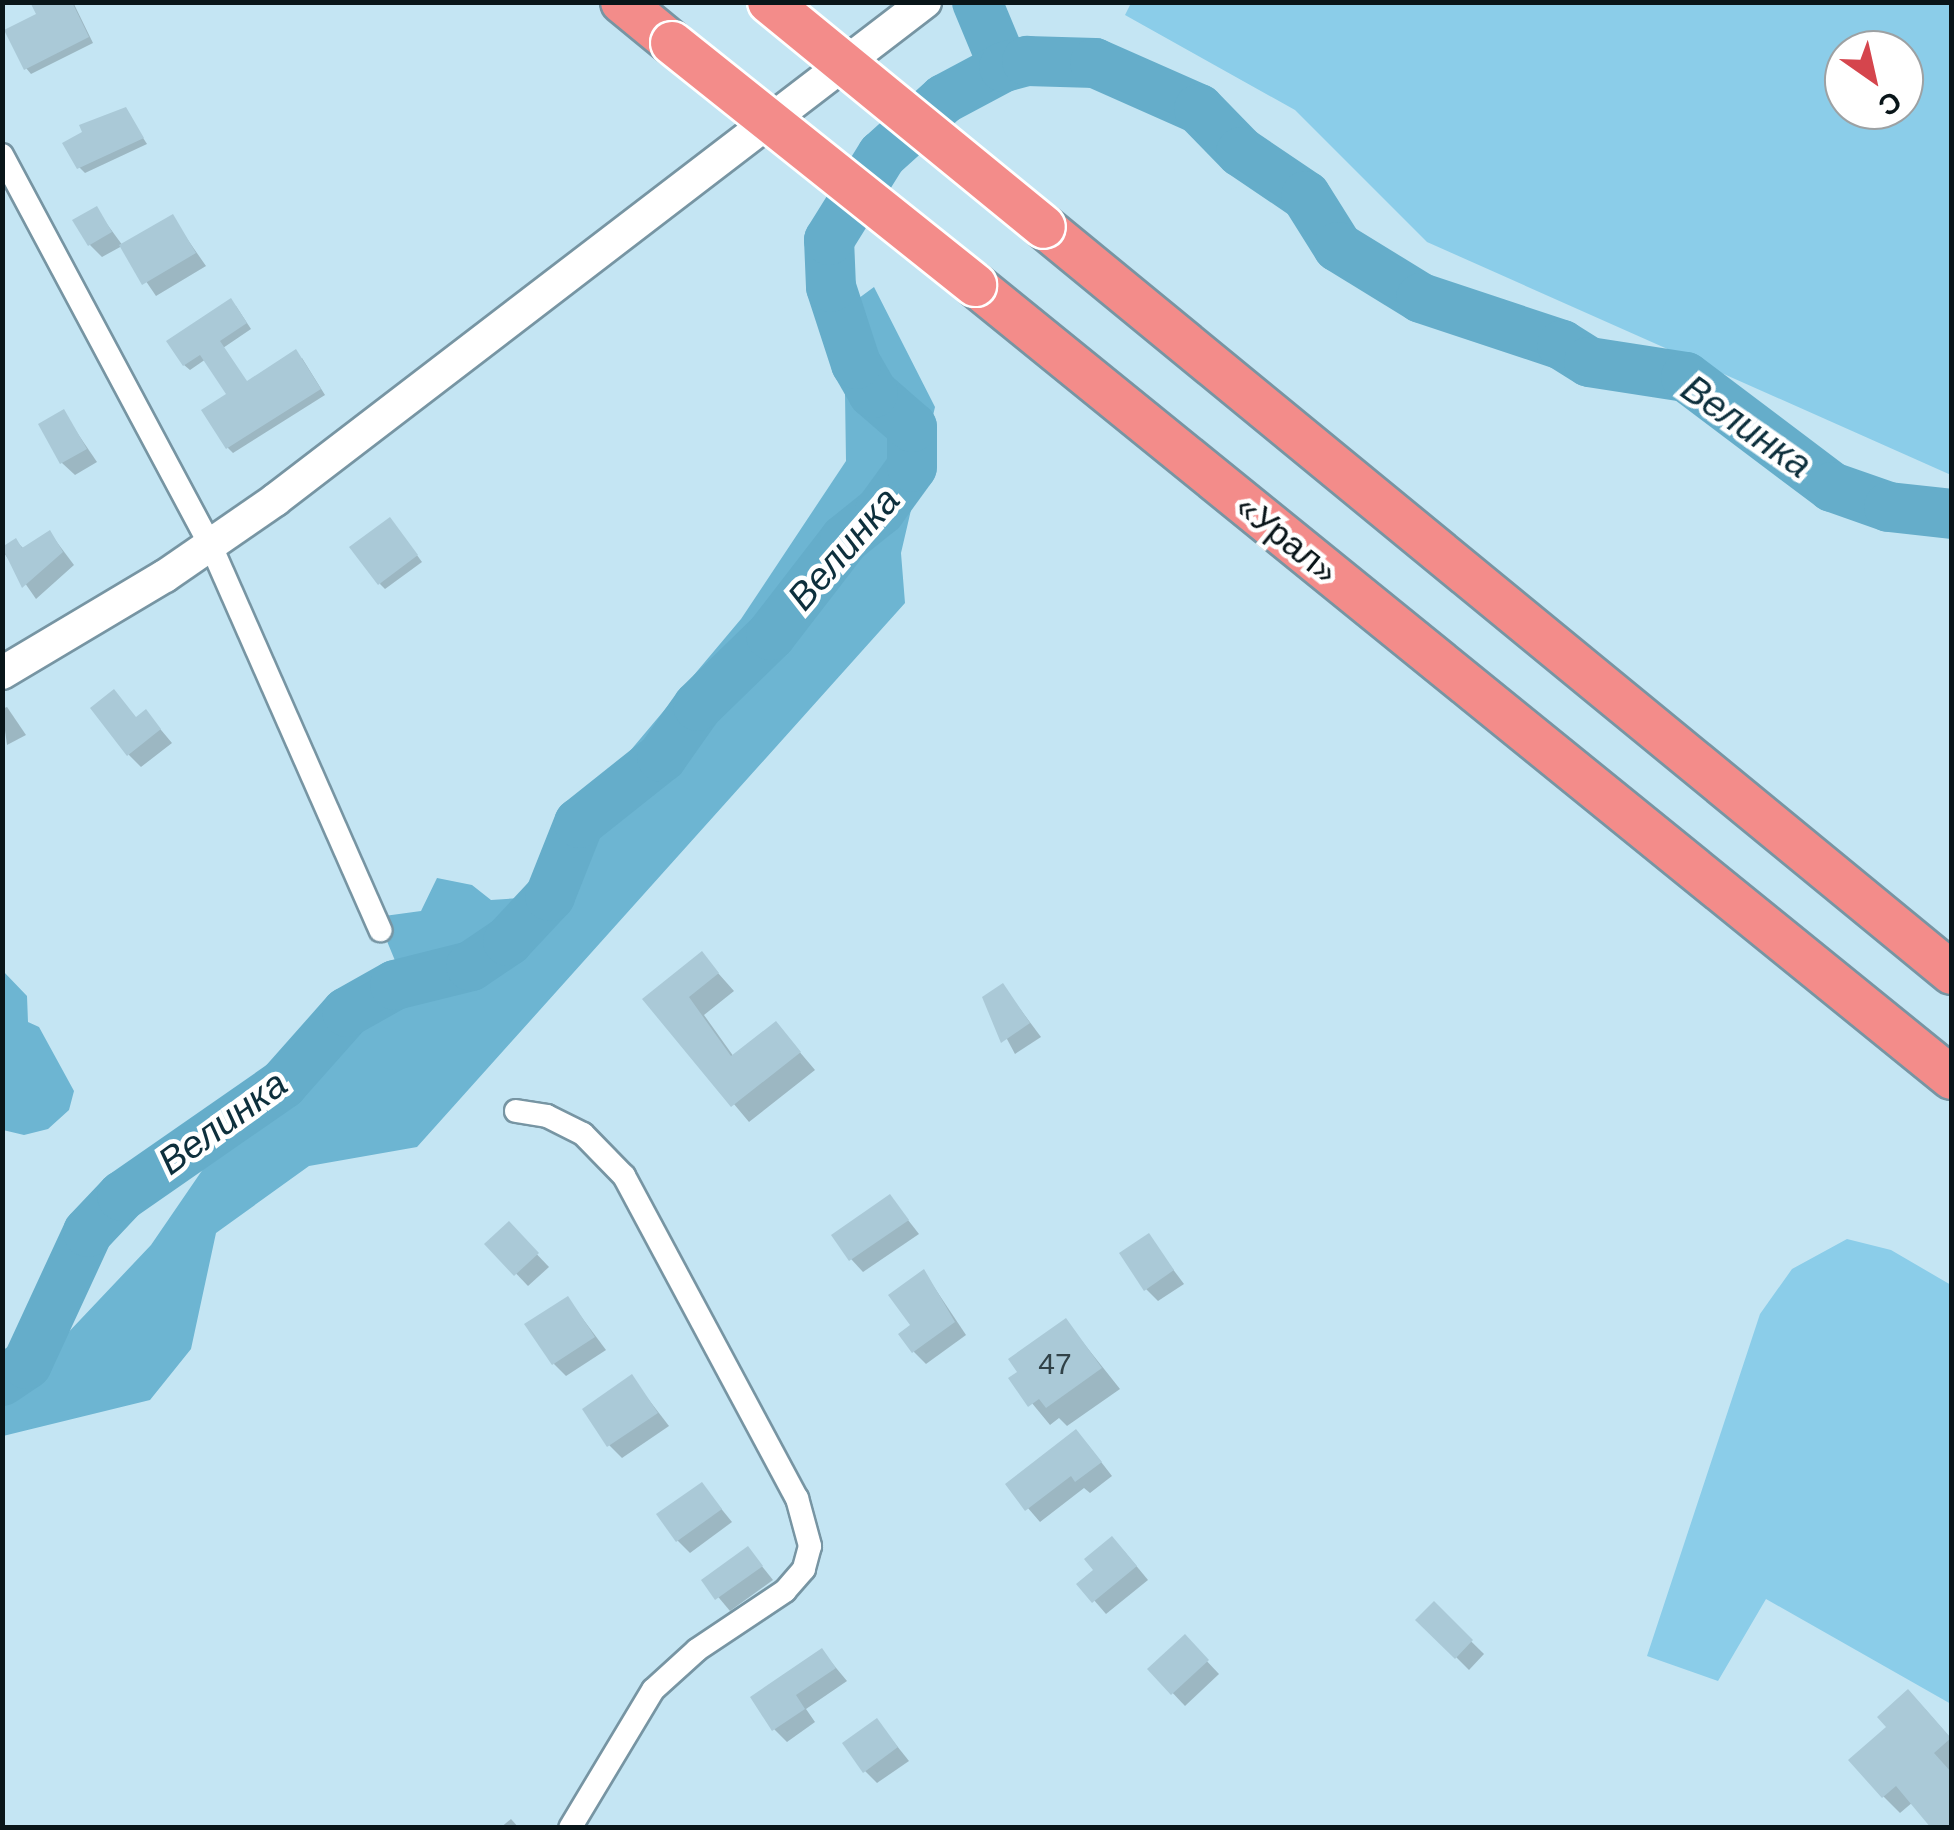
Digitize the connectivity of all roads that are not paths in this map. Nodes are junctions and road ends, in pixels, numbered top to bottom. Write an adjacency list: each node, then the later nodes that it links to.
1 (622, 2): 9 (highway, «Урал», bridge)
2 (768, 2): 8 (highway, bridge)
3 (925, 2): 5 (street)
4 (2, 154): 5 (street)
5 (210, 546): 6 (street); 7 (street)
6 (2, 672)
7 (380, 930)
8 (1952, 973)
9 (1952, 1078)
10 (516, 1111): 11 (street)
11 (570, 1828)

